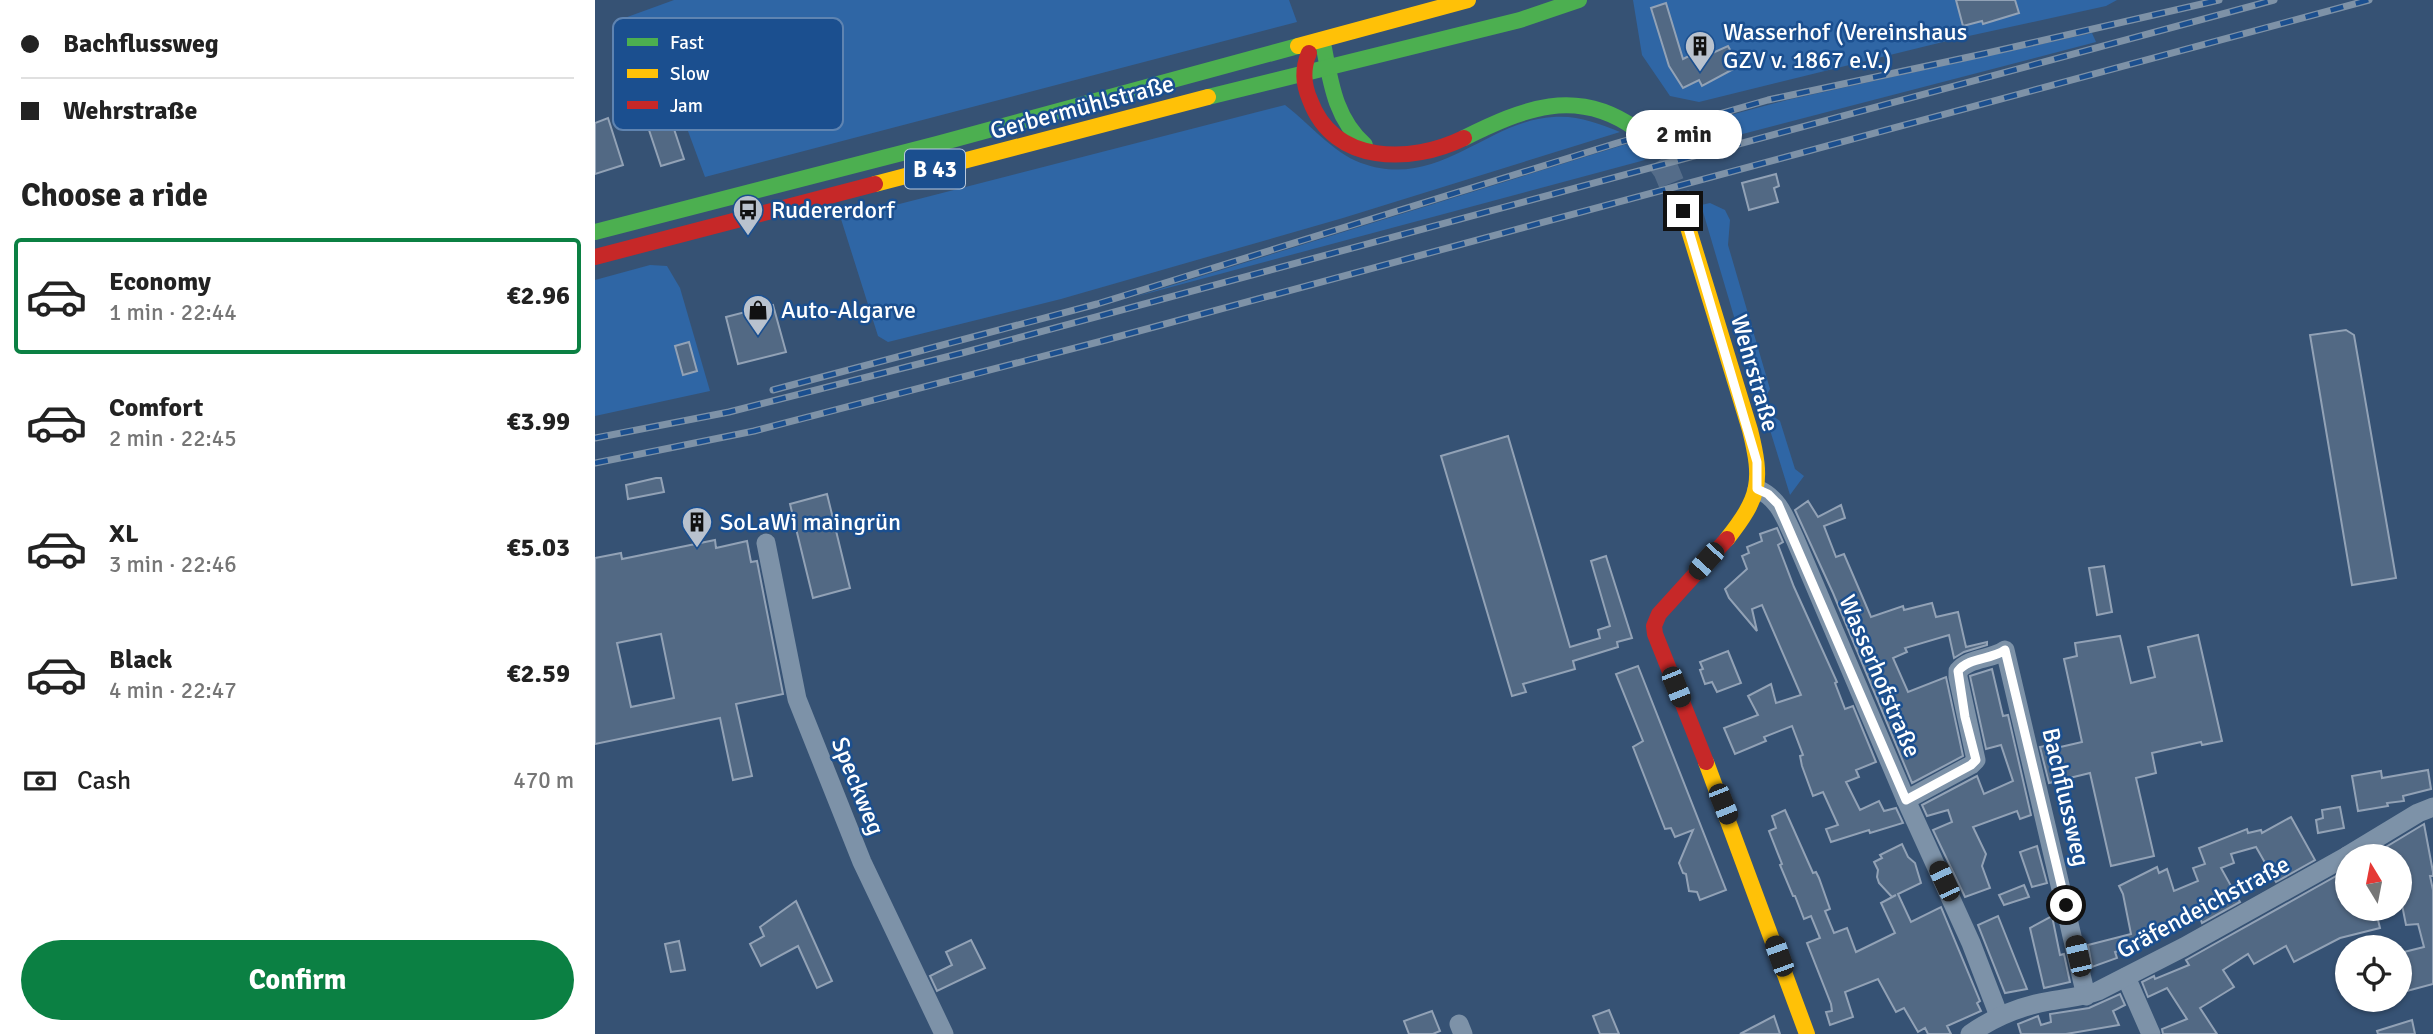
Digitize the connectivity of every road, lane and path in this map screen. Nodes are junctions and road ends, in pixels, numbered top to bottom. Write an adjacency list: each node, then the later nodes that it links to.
1 (1468, 0): 3 (main road, Gerbermühlstraße / B 43)
2 (1579, 0): 4 (main road, Gerbermühlstraße / B 43)
3 (1322, 38): 4 (main road); 5 (main road); 9 (main road, Gerbermühlstraße / B 43)
4 (1328, 67): 5 (main road, Gerbermühlstraße / B 43); 7 (main road)
5 (1303, 73): 7 (main road); 11 (main road, Gerbermühlstraße / B 43)
6 (1636, 128): 7 (main road)
7 (1374, 152)
8 (1683, 211): 13 (main road, Wehrstraße)
9 (665, 215): 10 (main road, Gerbermühlstraße / B 43); 11 (main road)
10 (595, 232)
11 (672, 238): 12 (main road, Gerbermühlstraße / B 43)
12 (595, 257)
13 (1757, 489): 15 (street, Wasserhofstraße); 23 (main road)
14 (766, 543): 22 (street, Speckweg)
15 (1906, 800): 20 (street, Bachflussweg); 21 (street, Wasserhofstraße)
16 (2433, 807): 17 (street, Gräfendeichstraße)
17 (2367, 844)
18 (2335, 863): 19 (street, Gräfendeichstraße)
19 (2126, 977): 20 (street, Gräfendeichstraße); 25 (street)
20 (2086, 996): 21 (street, Gräfendeichstraße)
21 (1999, 1016): 24 (street)
22 (944, 1034)
23 (1807, 1034)
24 (1970, 1034)
25 (2151, 1034)

